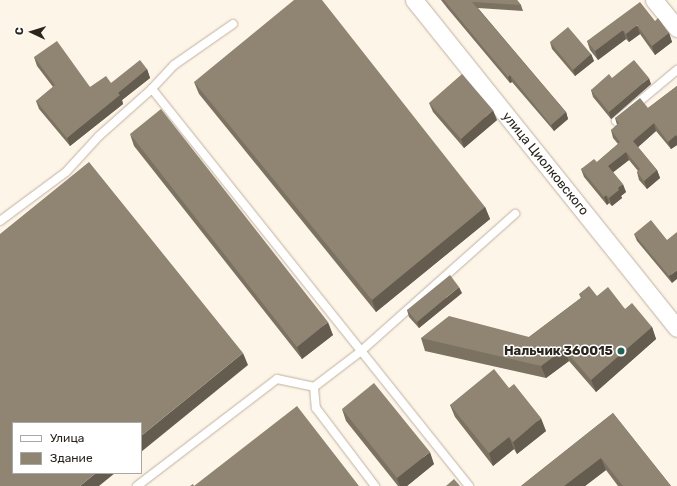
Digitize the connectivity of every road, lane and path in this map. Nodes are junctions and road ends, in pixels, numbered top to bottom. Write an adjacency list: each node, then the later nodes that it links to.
1 (414, 0): 10 (street, улица Циолковского)
2 (654, 0): 4 (street)
3 (233, 24): 6 (lane)
4 (677, 28)
5 (677, 70): 7 (lane)
6 (152, 89): 9 (lane); 11 (lane)
7 (616, 121)
8 (515, 214): 11 (lane)
9 (0, 221)
10 (677, 328)
11 (360, 352): 12 (lane); 15 (lane)
12 (314, 387): 13 (lane); 14 (lane)
13 (137, 486)
14 (375, 486)
15 (469, 486)

